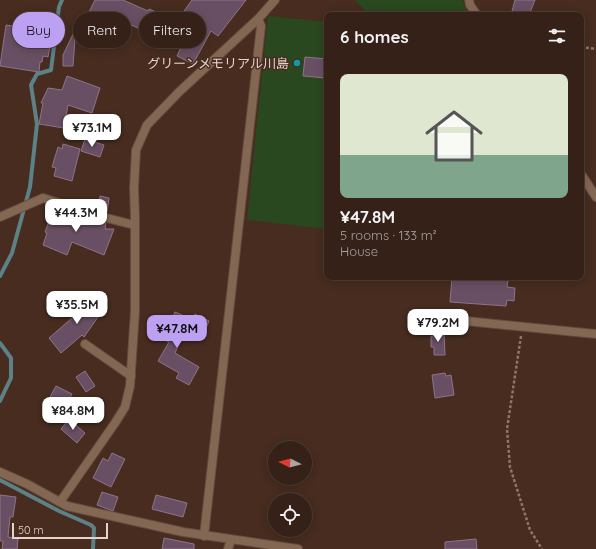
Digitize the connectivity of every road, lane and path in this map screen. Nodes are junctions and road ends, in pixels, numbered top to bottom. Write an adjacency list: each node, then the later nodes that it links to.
1 (275, 0): 4 (street)
2 (469, 0): 3 (street)
3 (475, 12)
4 (258, 19): 10 (street); 18 (street)
5 (584, 47): 6 (path)
6 (596, 49)
7 (584, 179): 8 (street)
8 (596, 197)
9 (0, 217): 10 (street)
10 (134, 225): 15 (street)
11 (466, 321): 12 (street)
12 (526, 327): 13 (street); 22 (path)
13 (596, 334)
14 (85, 344): 15 (street)
15 (131, 376): 17 (street)
16 (0, 472): 17 (street)
17 (60, 502): 18 (street)
18 (204, 536): 19 (street)
19 (231, 540): 20 (street); 21 (street)
20 (228, 549)
21 (298, 549)
22 (542, 549)

